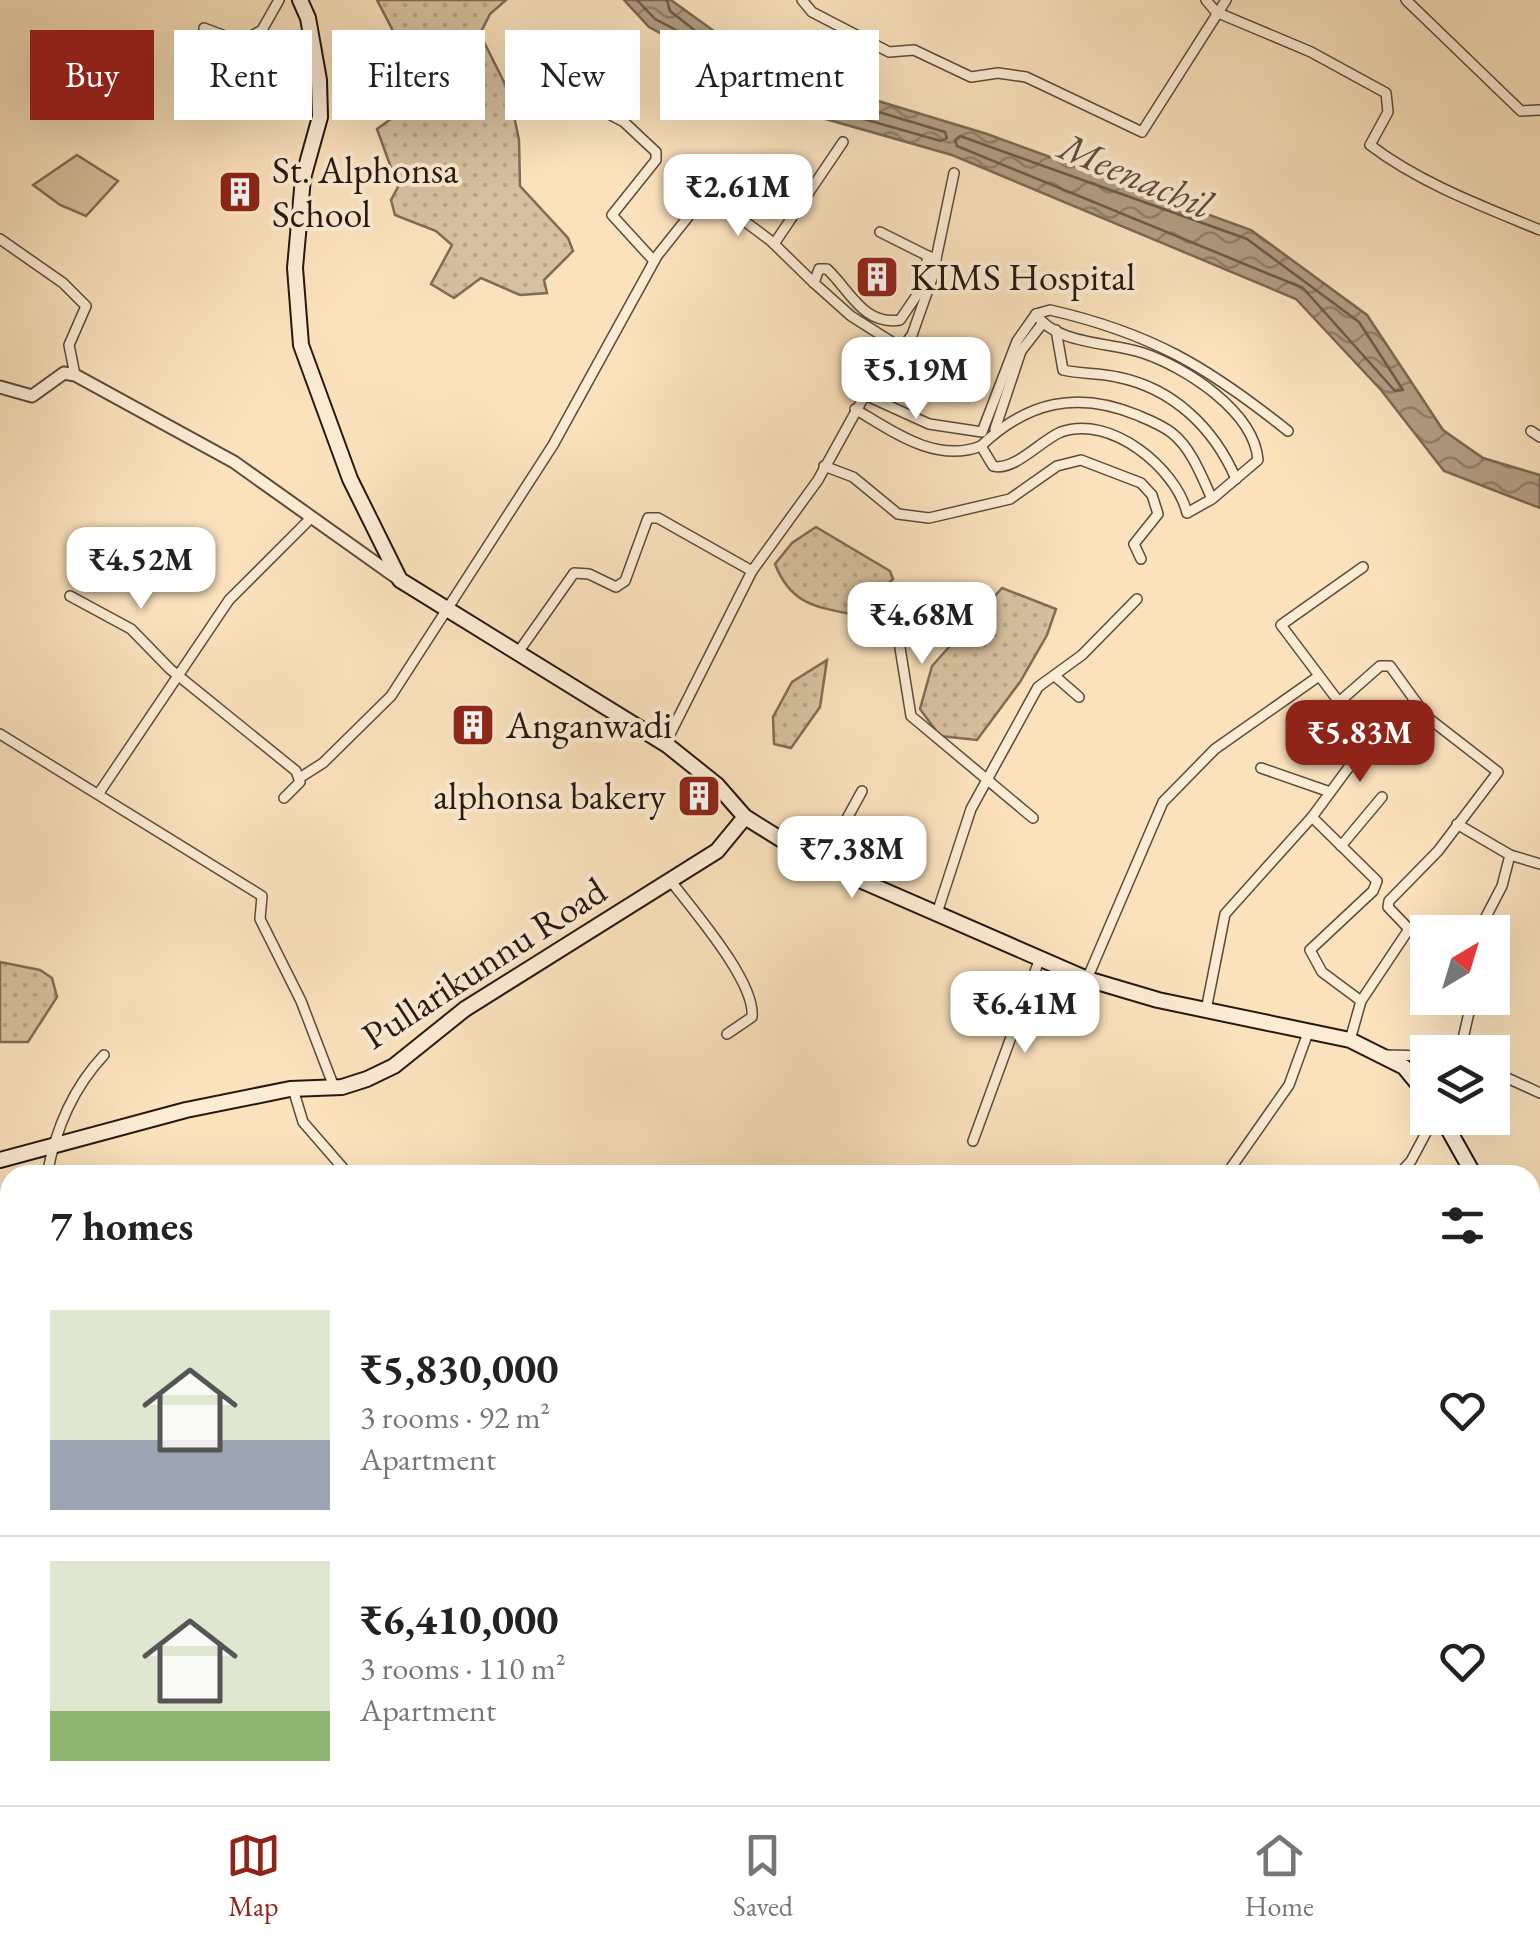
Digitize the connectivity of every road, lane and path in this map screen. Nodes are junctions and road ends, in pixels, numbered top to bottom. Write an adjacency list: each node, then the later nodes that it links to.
1 (279, 0): 8 (street)
2 (300, 0): 37 (main road)
3 (802, 0): 7 (street)
4 (1206, 0): 7 (street)
5 (1226, 0): 7 (street)
6 (1406, 0): 9 (street)
7 (1216, 12): 13 (street)
8 (204, 28)
9 (1540, 110)
10 (620, 120): 18 (street)
11 (843, 142): 16 (street)
12 (954, 174): 17 (street)
13 (1540, 230)
14 (880, 232): 17 (street)
15 (0, 239): 23 (street)
16 (774, 244): 18 (street); 19 (street)
17 (932, 258): 19 (street); 22 (street)
18 (654, 261): 40 (street)
19 (814, 282): 22 (street)
20 (1039, 319): 21 (street); 25 (street); 27 (street); 28 (street)
21 (1056, 330): 31 (street); 31 (street)
22 (903, 349): 25 (street)
23 (74, 375): 24 (street); 33 (street)
24 (0, 387)
25 (865, 395): 26 (street)
26 (855, 410): 29 (street); 30 (street)
27 (994, 431): 29 (street); 32 (street)
28 (1288, 431)
29 (981, 446): 32 (street)
30 (824, 466): 34 (street); 36 (street)
31 (1236, 479): 32 (street)
32 (1212, 500)
33 (310, 519): 37 (street); 43 (street)
34 (1141, 558)
35 (1363, 567): 44 (street)
36 (752, 571): 42 (street); 49 (street)
37 (400, 580): 40 (main road)
38 (70, 596): 43 (street)
39 (1137, 600): 45 (street)
40 (450, 607): 42 (main road); 51 (street)
41 (896, 623): 52 (street)
42 (519, 651): 49 (main road)
43 (179, 675): 51 (street); 55 (street)
44 (1319, 676): 47 (street); 72 (street)
45 (1056, 677): 46 (street); 52 (street)
46 (1079, 697)
47 (1339, 702): 54 (street); 61 (street)
48 (0, 734): 55 (street)
49 (666, 744): 58 (main road)
50 (1261, 768): 54 (street)
51 (300, 777): 57 (street)
52 (985, 778): 60 (street); 69 (street)
53 (862, 791): 64 (street)
54 (1330, 792): 59 (street)
55 (98, 793): 83 (street)
56 (1382, 797): 62 (street)
57 (284, 798)
58 (745, 817): 64 (main road); 66 (main road, Pullarikunnu Road)
59 (1312, 817): 62 (street); 74 (street)
60 (1033, 818)
61 (1457, 824): 63 (street); 68 (street)
62 (1341, 846): 67 (street)
63 (1510, 855): 65 (street); 70 (street)
64 (822, 864): 69 (main road)
65 (1540, 864)
66 (670, 880): 76 (street); 83 (main road, Pullarikunnu Road)
67 (1377, 883): 68 (street); 73 (street)
68 (1389, 901): 73 (street)
69 (937, 913): 71 (main road)
70 (1487, 915)
71 (1040, 958): 72 (main road); 88 (street)
72 (1087, 979): 74 (main road)
73 (1362, 1001): 77 (street)
74 (1206, 1010): 75 (main road)
75 (1309, 1030): 77 (main road); 93 (street)
76 (726, 1034)
77 (1350, 1040): 79 (main road)
78 (104, 1055): 89 (street)
79 (1386, 1056): 80 (street); 81 (main road)
80 (1410, 1056)
81 (1410, 1074)
82 (1510, 1080): 85 (street)
83 (334, 1087): 84 (main road, Pullarikunnu Road)
84 (294, 1089): 89 (main road, Pullarikunnu Road); 92 (street)
85 (1540, 1093)
86 (1425, 1135): 94 (street)
87 (1452, 1135): 95 (main road)
88 (973, 1141)
89 (53, 1145): 90 (main road, Pullarikunnu Road); 91 (street)
90 (0, 1160)
91 (49, 1165)
92 (339, 1165)
93 (1233, 1165)
94 (1407, 1165)
95 (1468, 1165)

